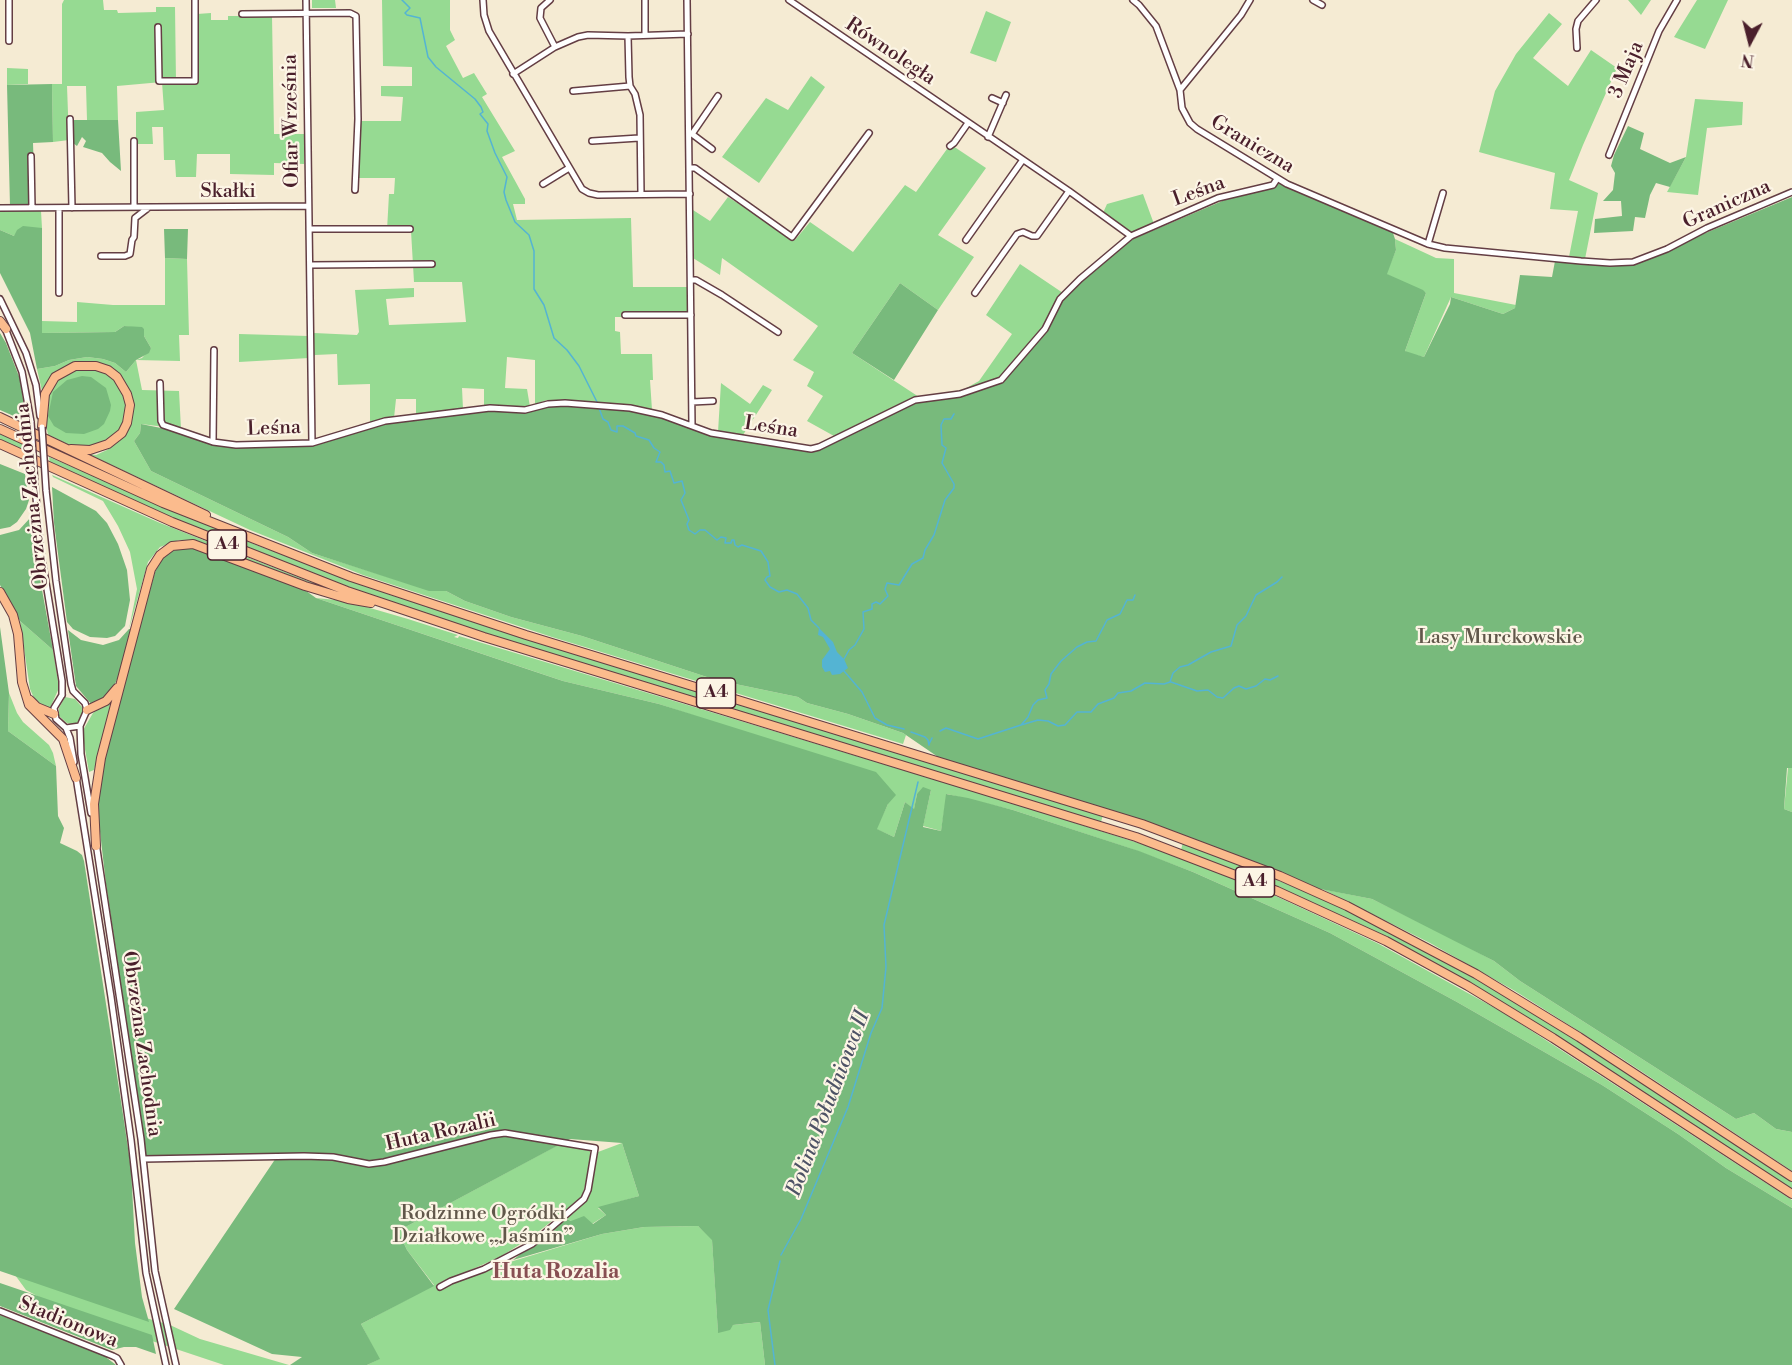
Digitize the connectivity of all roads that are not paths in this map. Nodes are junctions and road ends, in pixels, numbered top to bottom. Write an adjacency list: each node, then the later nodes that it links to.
1 (9, 0): 22 (street)
2 (195, 0): 18 (street)
3 (306, 0): 16 (street, Ofiar Września)
4 (483, 0): 25 (street)
5 (550, 0): 23 (street)
6 (645, 0): 20 (street)
7 (687, 0): 19 (street)
8 (789, 0): 14 (street, Równoległa)
9 (1133, 0): 27 (street, Graniczna)
10 (1250, 0): 27 (street)
11 (1313, 0): 15 (street)
12 (1596, 0): 24 (street)
13 (1677, 0): 43 (street, 3 Maja)
14 (796, 2): 34 (street, Równoległa)
15 (1322, 6)
16 (306, 13): 17 (street); 50 (street); 56 (street, Ofiar Września)
17 (242, 14)
18 (158, 27)
19 (688, 34): 20 (street); 36 (street)
20 (645, 35): 21 (street)
21 (628, 36): 23 (street); 26 (street)
22 (9, 41)
23 (555, 47): 25 (street)
24 (1577, 48)
25 (513, 74): 46 (street)
26 (630, 86): 28 (street); 38 (street)
27 (1180, 90): 48 (street, Graniczna)
28 (573, 91)
29 (1006, 95): 32 (street)
30 (718, 96): 36 (street)
31 (992, 98): 32 (street)
32 (1003, 103): 37 (street)
33 (70, 119): 57 (street)
34 (968, 123): 37 (street, Równoległa); 41 (street)
35 (869, 133): 47 (street)
36 (691, 134): 42 (street); 47 (street)
37 (988, 137): 45 (street, Równoległa)
38 (639, 138): 40 (street); 54 (street)
39 (134, 141): 58 (street)
40 (592, 141)
41 (950, 146)
42 (712, 149)
43 (1610, 155)
44 (32, 156): 61 (street)
45 (1022, 161): 51 (street, Równoległa); 66 (street)
46 (569, 168): 49 (street); 54 (street)
47 (690, 168): 55 (street)
48 (1277, 179): 65 (street, Leśna); 67 (street, Graniczna)
49 (543, 184)
50 (355, 190)
51 (1069, 191): 65 (street, Równoległa); 73 (street)
52 (1792, 192): 67 (street, Graniczna)
53 (1443, 193): 67 (street)
54 (641, 194): 55 (street)
55 (690, 194): 71 (street)
56 (308, 206): 59 (street, Skałki); 63 (street, Ofiar Września)
57 (72, 207): 58 (street, Skałki); 62 (street, Skałki)
58 (134, 207): 59 (street, Skałki)
59 (149, 207): 68 (street)
60 (0, 208): 61 (street, Skałki)
61 (32, 208): 62 (street, Skałki)
62 (60, 208): 72 (street)
63 (309, 229): 64 (street); 70 (street, Ofiar Września)
64 (410, 229)
65 (1131, 236): 85 (street, Leśna)
66 (966, 240)
67 (1428, 244)
68 (101, 256)
69 (432, 264): 70 (street)
70 (310, 265): 89 (street, Ofiar Września)
71 (691, 280): 76 (street); 79 (street)
72 (59, 292)
73 (975, 293)
74 (0, 299): 86 (street, Obrzeżna Zachodnia)
75 (625, 315): 76 (street)
76 (691, 315): 83 (street)
77 (0, 320): 78 (highway)
78 (6, 329): 97 (street, Obrzeżna Zachodnia, bridge)
79 (778, 332)
80 (213, 350): 88 (street)
81 (160, 383): 88 (street, Leśna)
82 (713, 401): 83 (street)
83 (692, 402): 85 (street)
84 (0, 417): 91 (highway)
85 (692, 425): 89 (street, Leśna)
86 (42, 427): 91 (highway); 98 (street, Obrzeżna Zachodnia, bridge)
87 (0, 429): 92 (highway, A4)
88 (213, 442): 89 (street, Leśna)
89 (312, 443)
90 (0, 444): 94 (highway, A4)
91 (56, 444): 92 (highway)
92 (280, 550): 106 (highway, A4)
93 (0, 592): 96 (highway)
94 (400, 609): 95 (highway); 107 (highway, A4)
95 (125, 670): 99 (highway); 104 (highway)
96 (26, 695): 100 (highway); 103 (highway)
97 (62, 695): 98 (street); 100 (street)
98 (76, 695): 99 (street)
99 (87, 710): 101 (street)
100 (54, 714): 102 (street)
101 (80, 726): 102 (street); 104 (street, Obrzeżna Zachodnia)
102 (66, 728): 103 (street, Obrzeżna Zachodnia)
103 (76, 778): 111 (street, Obrzeżna Zachodnia)
104 (96, 846): 105 (street, Obrzeżna Zachodnia)
105 (143, 1159): 108 (street, Huta Rozalii); 112 (street, Obrzeżna Zachodnia)
106 (1792, 1176)
107 (1792, 1194)
108 (440, 1287)
109 (0, 1311): 110 (street, Stadionowa)
110 (121, 1365)
111 (166, 1365)
112 (176, 1365)

